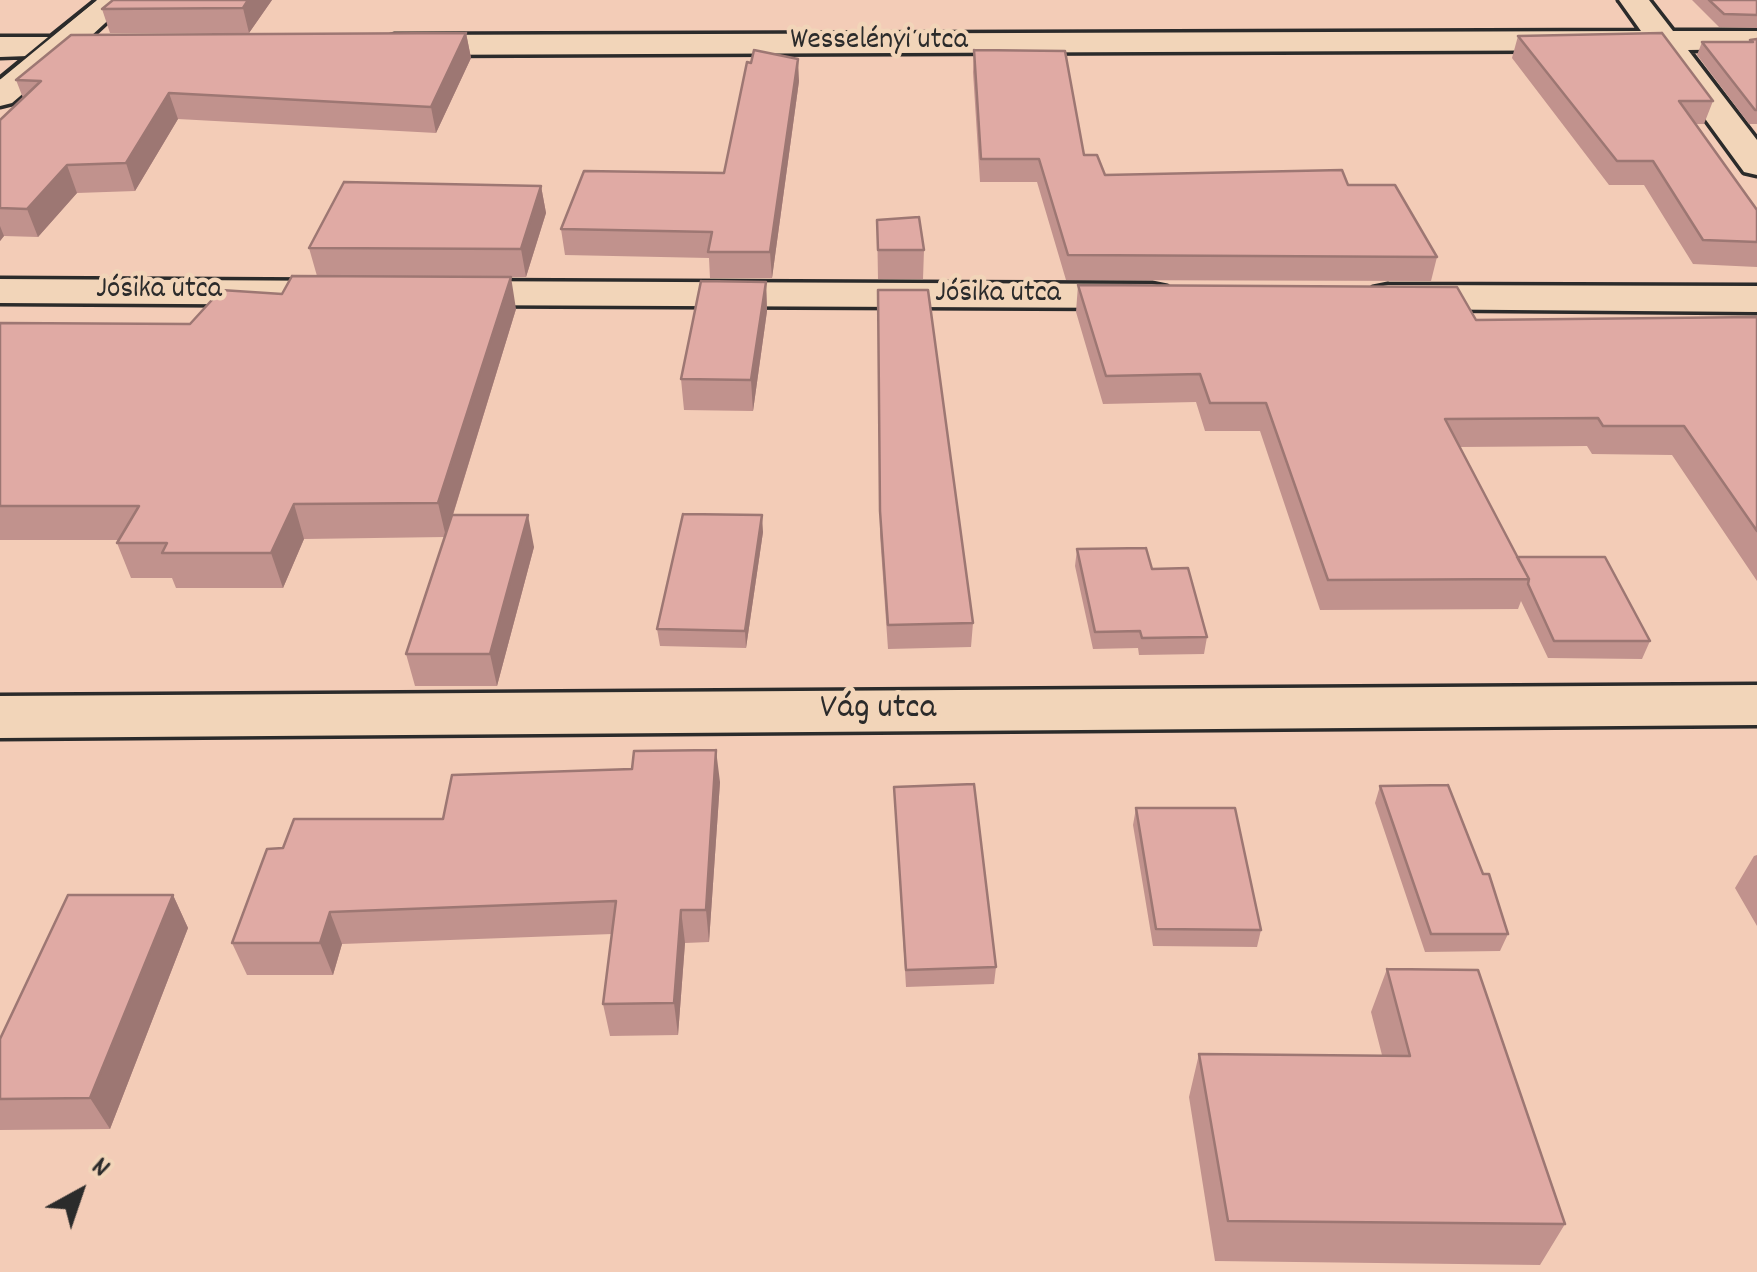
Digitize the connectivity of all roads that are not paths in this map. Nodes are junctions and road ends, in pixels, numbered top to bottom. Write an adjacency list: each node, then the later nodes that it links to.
1 (115, 0): 8 (street)
2 (1634, 0): 3 (street)
3 (1662, 39): 4 (street, Wesselényi utca); 5 (street, Wesselényi utca); 10 (street)
4 (1757, 40)
5 (356, 45)
6 (158, 46): 8 (street)
7 (0, 47): 8 (street)
8 (58, 47): 9 (street)
9 (0, 96)
10 (1757, 164)
11 (0, 291): 12 (street, Jósika utca)
12 (1198, 296)
13 (1358, 297): 14 (street)
14 (1757, 299)
15 (1757, 705): 16 (street, Vág utca)
16 (0, 717)

